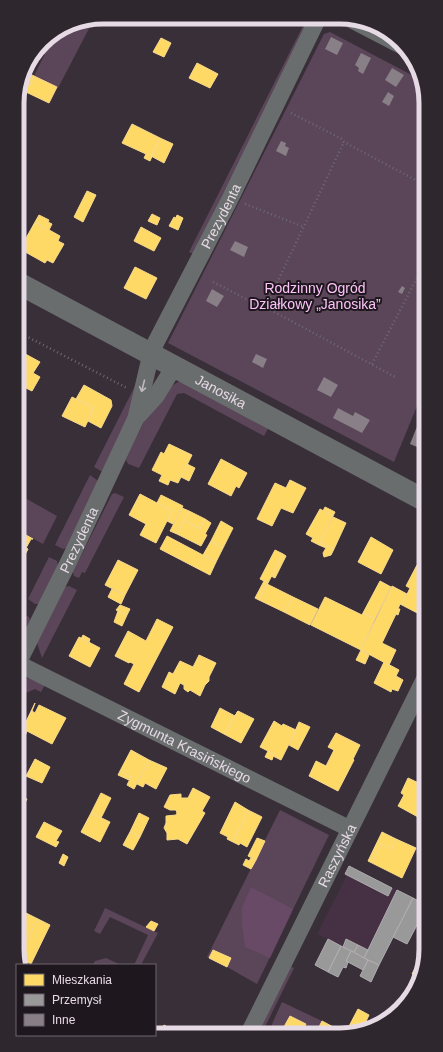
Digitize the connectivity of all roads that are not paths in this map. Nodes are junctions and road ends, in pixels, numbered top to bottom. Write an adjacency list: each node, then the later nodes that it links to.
1 (315, 24): 3 (street, Prezydenta)
2 (24, 287): 3 (street, Janosika)
3 (150, 354): 4 (street, Janosika); 5 (street, Prezydenta, one-way to 5)
4 (174, 367): 5 (street, Prezydenta); 6 (street, Janosika)
5 (136, 418): 7 (street, Prezydenta)
6 (419, 497)
7 (24, 653)
8 (24, 666): 10 (street, Zygmunta Krasińskiego)
9 (419, 690): 10 (street, Raszyńska)
10 (350, 829): 11 (street, Raszyńska)
11 (251, 1028)

